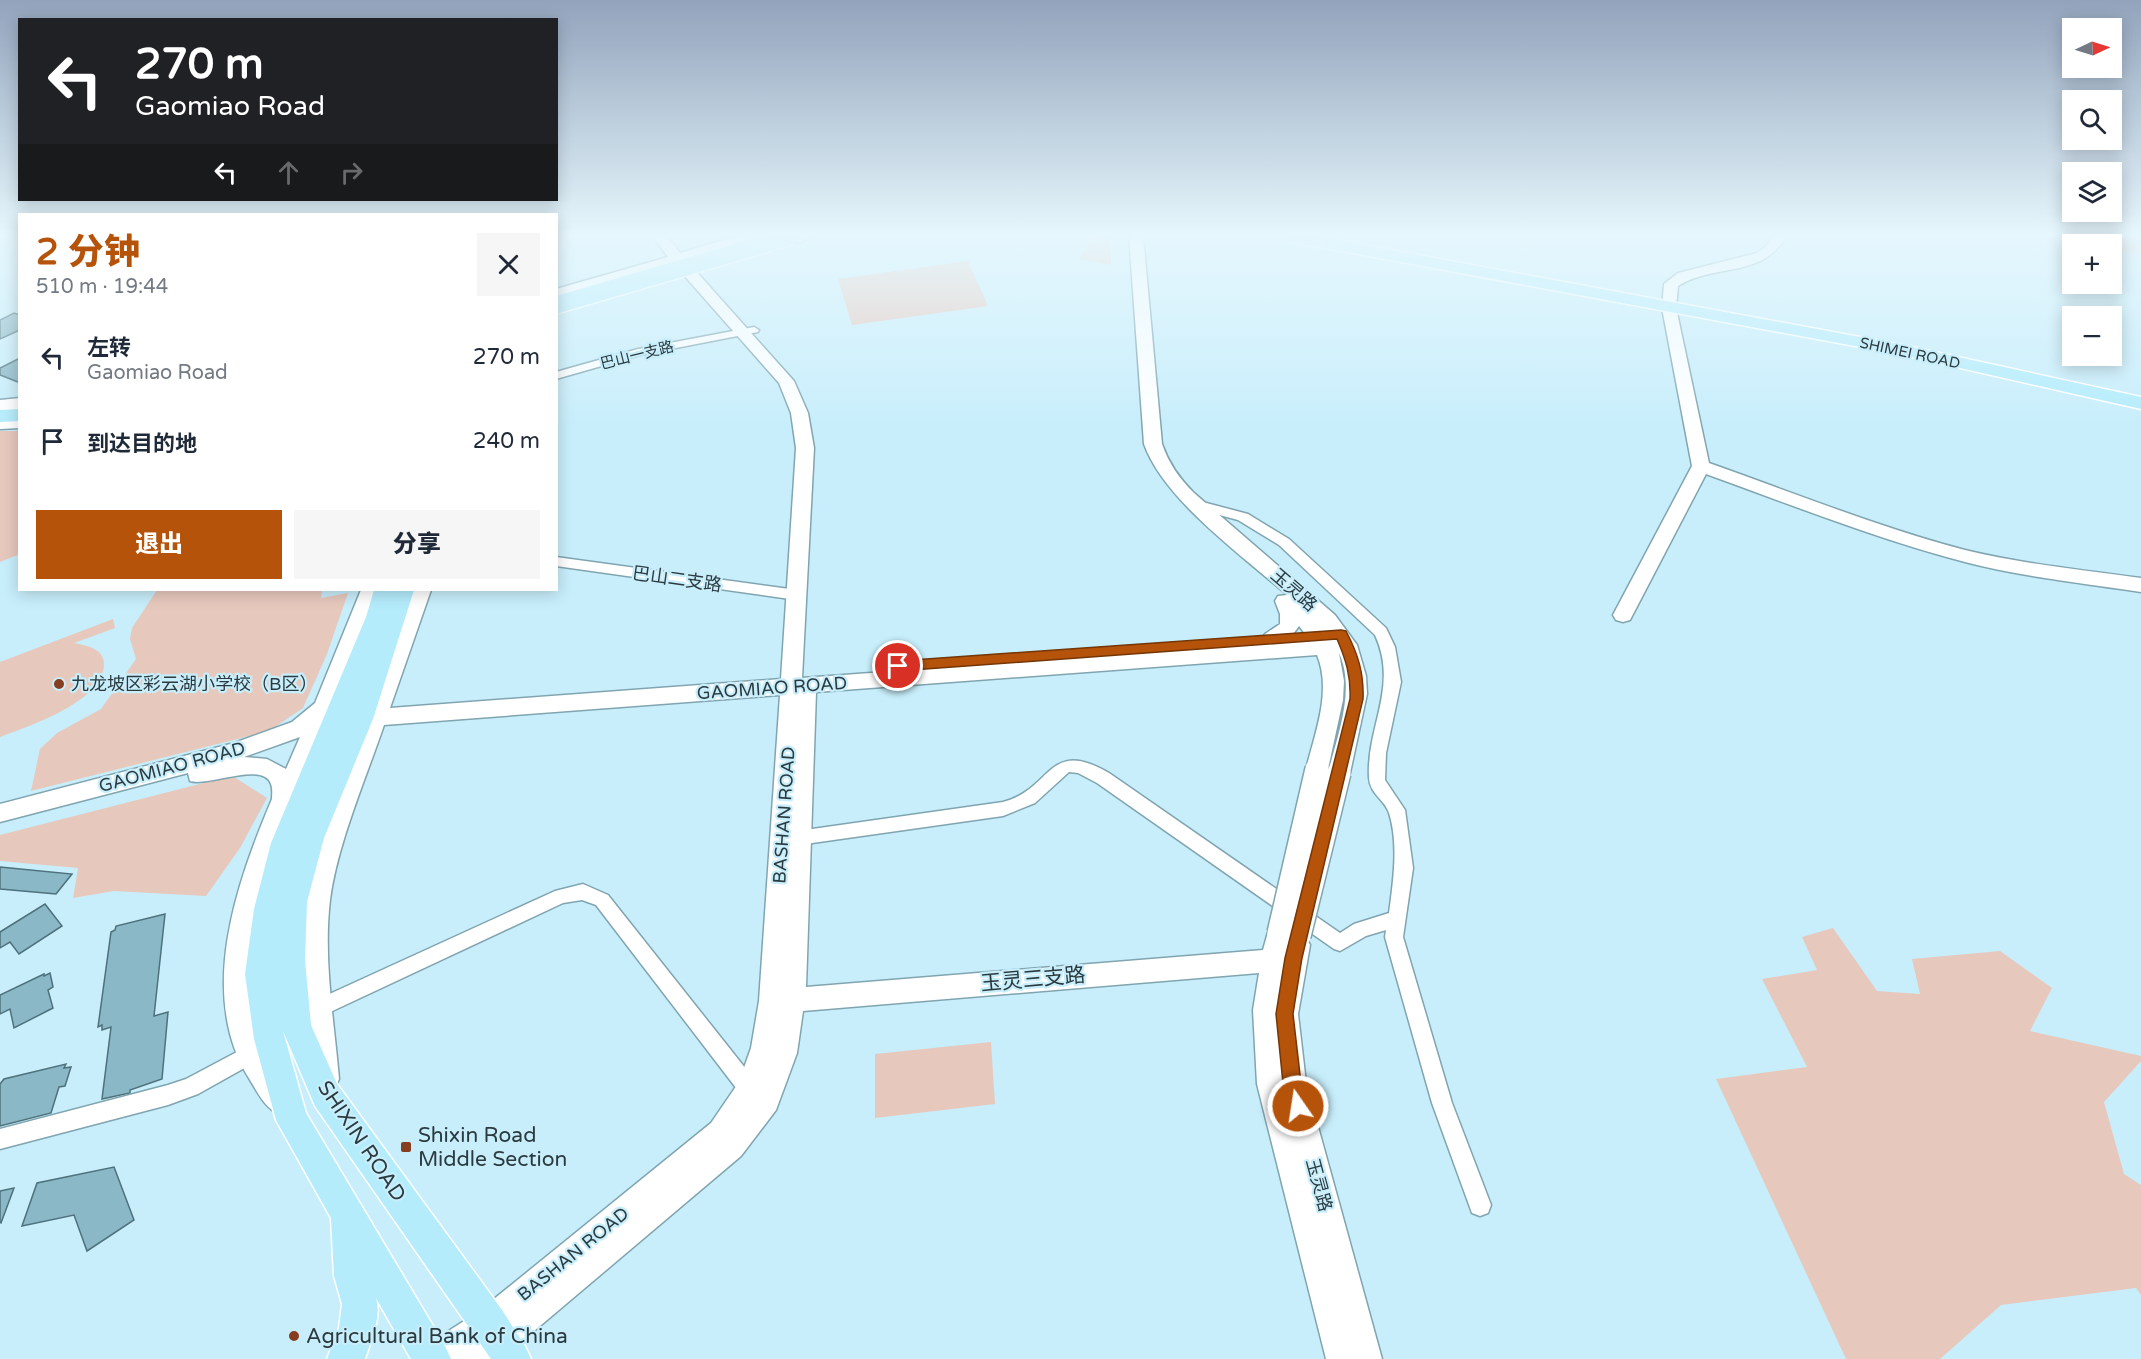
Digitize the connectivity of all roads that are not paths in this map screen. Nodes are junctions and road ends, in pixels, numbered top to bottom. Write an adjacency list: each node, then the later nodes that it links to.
1 (575, 299): 8 (main road, bridge)
2 (589, 299): 9 (street)
3 (720, 299): 10 (street, BASHAN ROAD)
4 (1135, 299): 21 (street, 玉灵路)
5 (1654, 299): 7 (main road, SHIMEI ROAD)
6 (1656, 299): 7 (main road, SHIMEI ROAD)
7 (1669, 302): 12 (main road, SHIMEI ROAD); 14 (main road, SHIMEI ROAD); 22 (street)
8 (558, 304)
9 (558, 310)
10 (748, 331): 11 (street, 巴山一支路); 30 (street, BASHAN ROAD); 35 (street, BASHAN ROAD)
11 (558, 375)
12 (2141, 393)
13 (18, 403): 15 (street)
14 (2141, 403)
15 (0, 407): 16 (main road)
16 (18, 407)
17 (18, 415): 18 (main road)
18 (0, 416)
19 (18, 423): 20 (street)
20 (0, 424)
21 (1146, 444): 23 (street, 玉灵路); 31 (street, 玉灵路)
22 (1701, 466): 25 (street); 32 (street)
23 (1195, 504): 33 (street, 玉灵路); 46 (street)
24 (558, 561): 30 (street, 巴山二支路)
25 (2141, 585)
26 (370, 591): 37 (street)
27 (385, 591): 53 (main road)
28 (403, 591): 52 (main road, SHIXIN ROAD)
29 (421, 591): 38 (street)
30 (797, 595): 35 (street, BASHAN ROAD)
31 (1285, 601): 33 (street, 玉灵路); 34 (street)
32 (1623, 615)
33 (1334, 641): 34 (street, GAOMIAO ROAD); 36 (street, 玉灵路); 40 (street, 玉灵路)
34 (1272, 645): 35 (street, GAOMIAO ROAD); 36 (street)
35 (799, 680): 38 (street, GAOMIAO ROAD); 45 (street, BASHAN ROAD)
36 (1334, 681): 40 (street, 玉灵路)
37 (330, 695): 39 (street, GAOMIAO ROAD); 42 (street)
38 (380, 710): 49 (street)
39 (237, 751): 41 (street); 43 (street, GAOMIAO ROAD)
40 (1328, 771): 47 (street, 玉灵路, bridge)
41 (175, 779): 42 (street, GAOMIAO ROAD); 44 (street, GAOMIAO ROAD)
42 (284, 800): 50 (street)
43 (0, 813)
44 (0, 825)
45 (791, 839): 46 (street); 48 (street, BASHAN ROAD)
46 (1395, 918): 55 (street)
47 (1286, 947): 48 (street, 玉灵三支路); 61 (street, 玉灵路); 62 (street, 玉灵路)
48 (782, 1000): 51 (street, BASHAN ROAD); 57 (street, BASHAN ROAD)
49 (319, 1008): 51 (street); 52 (street)
50 (250, 1054): 53 (street); 54 (street)
51 (750, 1090): 57 (street, BASHAN ROAD)
52 (326, 1095): 57 (main road, SHIXIN ROAD)
53 (292, 1120): 56 (main road)
54 (0, 1139)
55 (1480, 1206)
56 (347, 1212): 58 (main road); 59 (main road)
57 (500, 1341): 59 (street); 60 (street)
58 (346, 1359)
59 (432, 1359)
60 (472, 1359)
61 (1342, 1359)
62 (1366, 1359)

